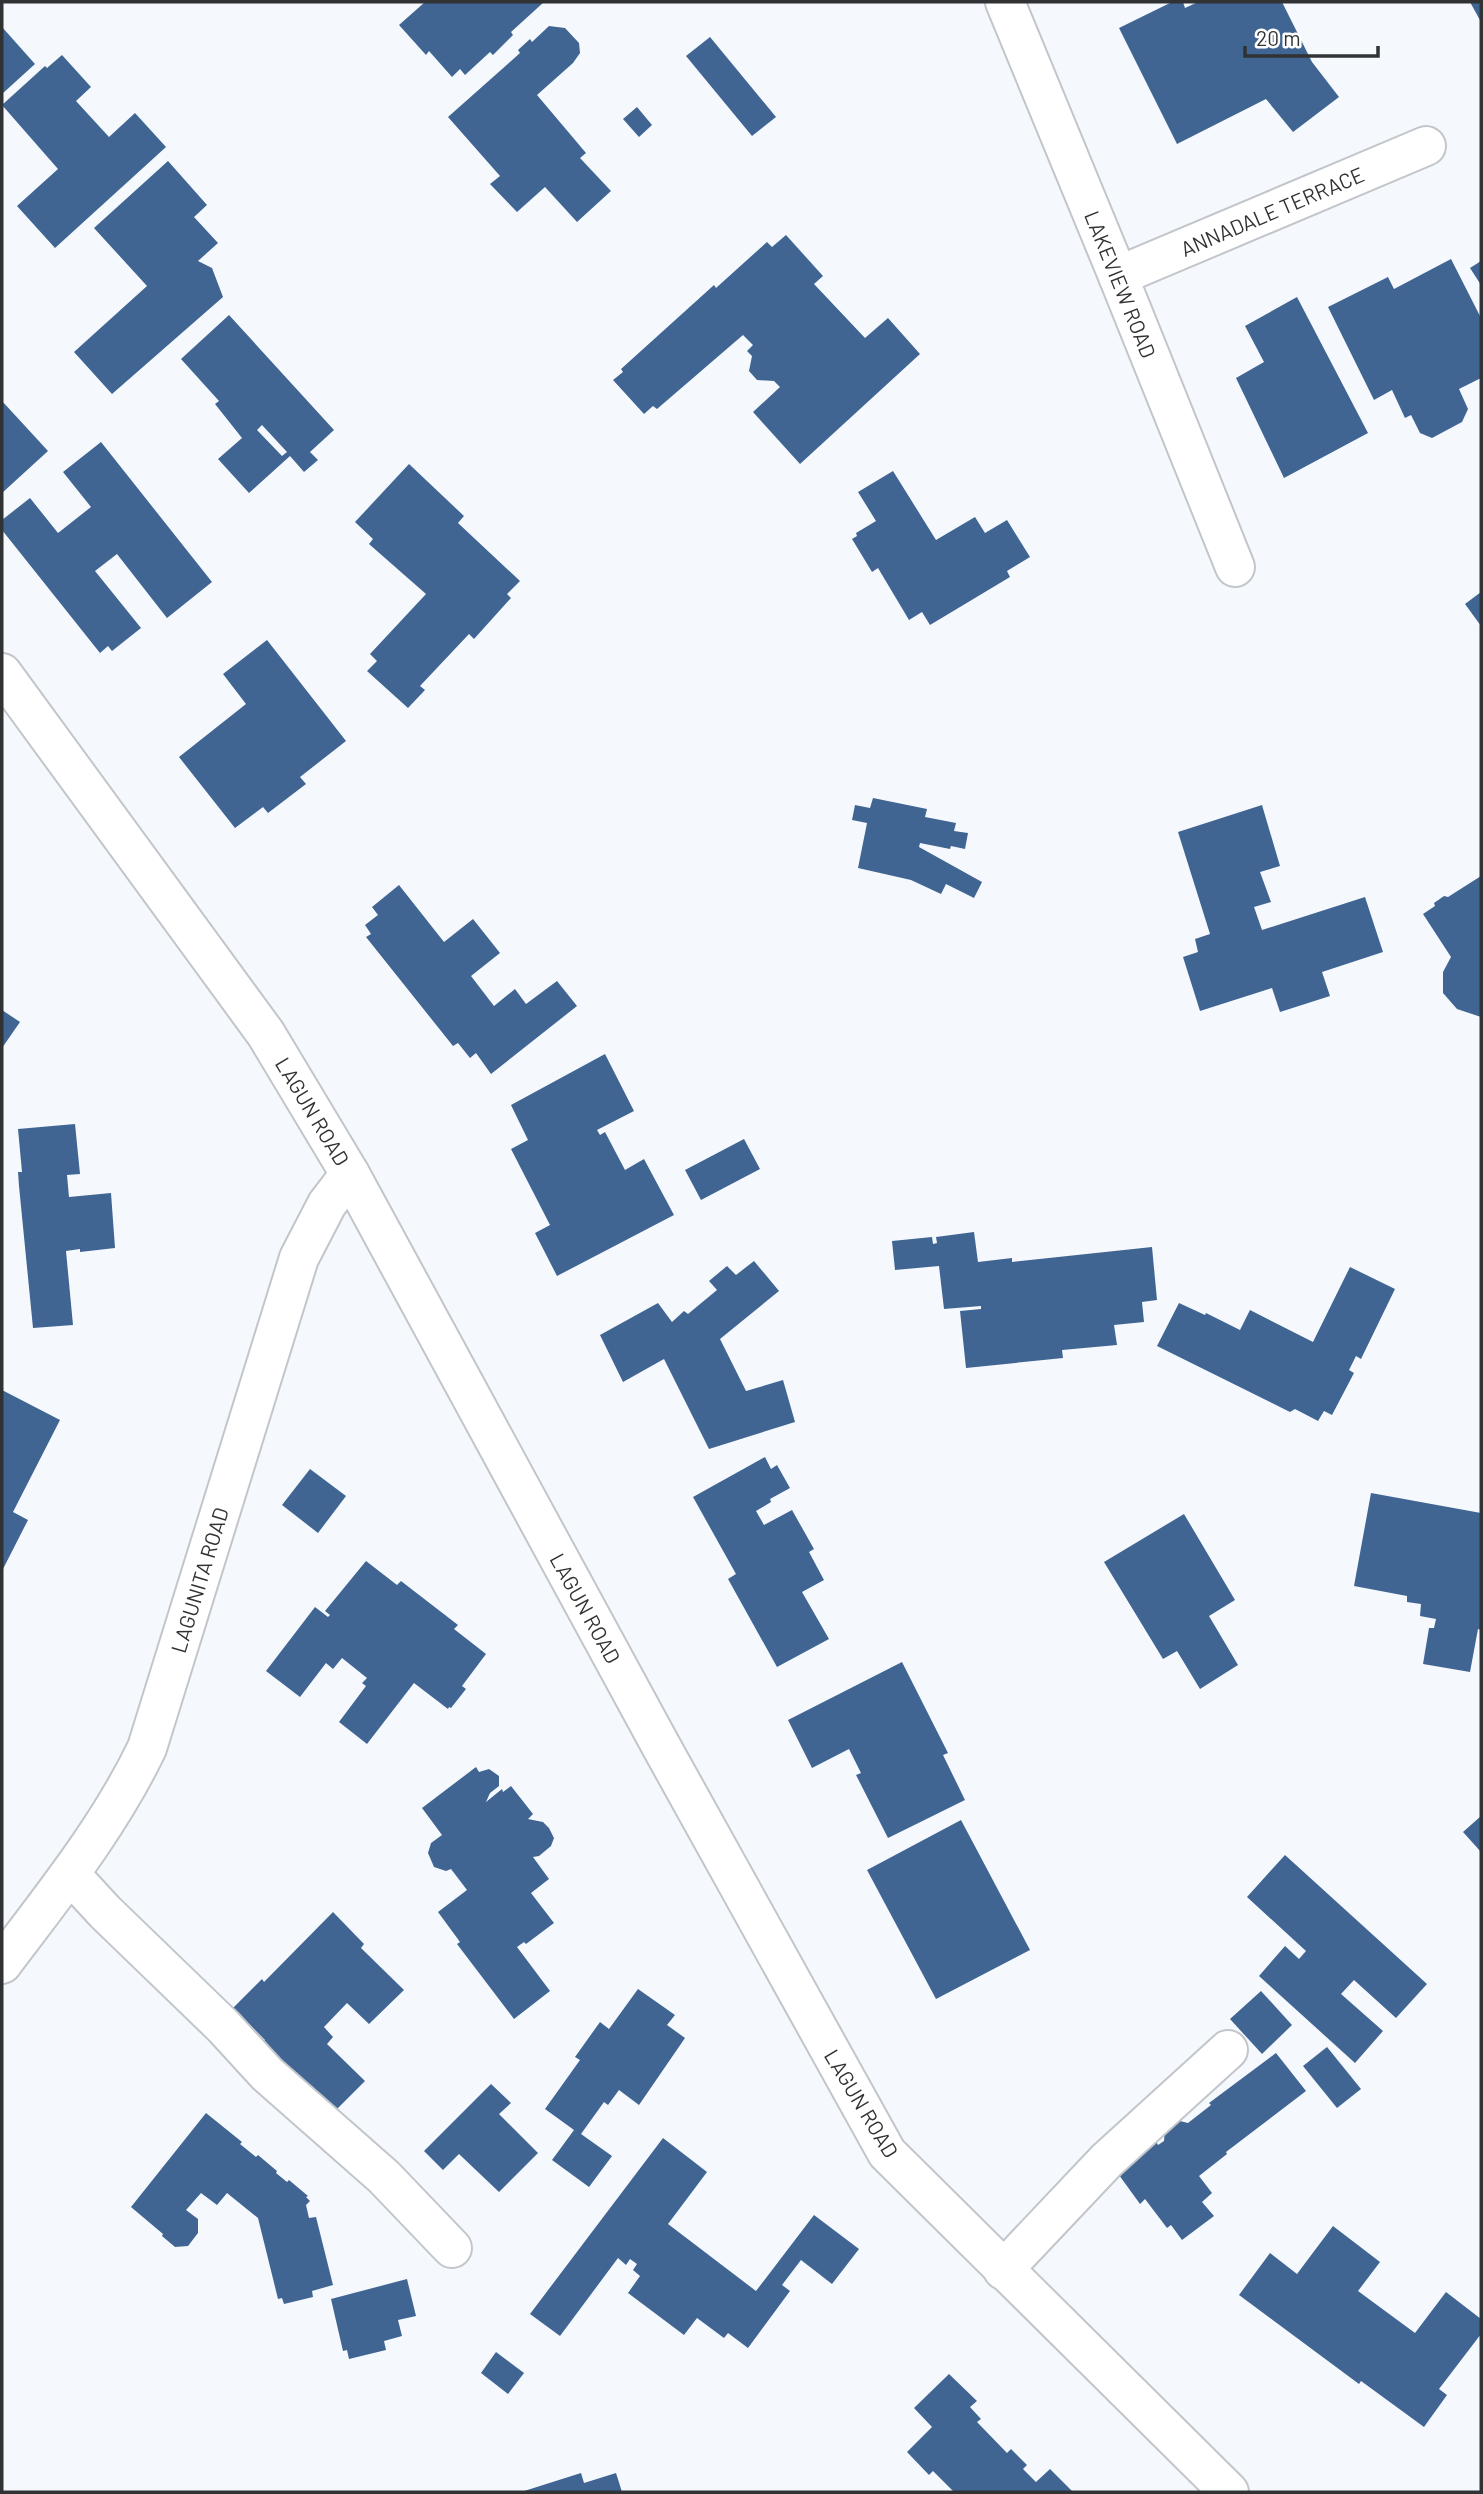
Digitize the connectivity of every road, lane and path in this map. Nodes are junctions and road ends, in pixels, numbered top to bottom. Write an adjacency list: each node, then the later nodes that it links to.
1 (1004, 2): 3 (street, LAKEVIEW ROAD)
2 (1426, 146): 3 (street, ANNADALE TERRACE)
3 (1118, 276): 4 (street, LAKEVIEW ROAD)
4 (1235, 567)
5 (2, 673): 6 (street, LAGUN ROAD)
6 (351, 1174): 7 (street, LAGUNITA ROAD); 11 (street, LAGUN ROAD)
7 (70, 1874): 8 (street, LAGUNITA ROAD); 10 (street)
8 (2, 1964)
9 (1227, 2050): 11 (street)
10 (452, 2248)
11 (1003, 2270): 12 (street, LAGUN ROAD)
12 (1229, 2492)

